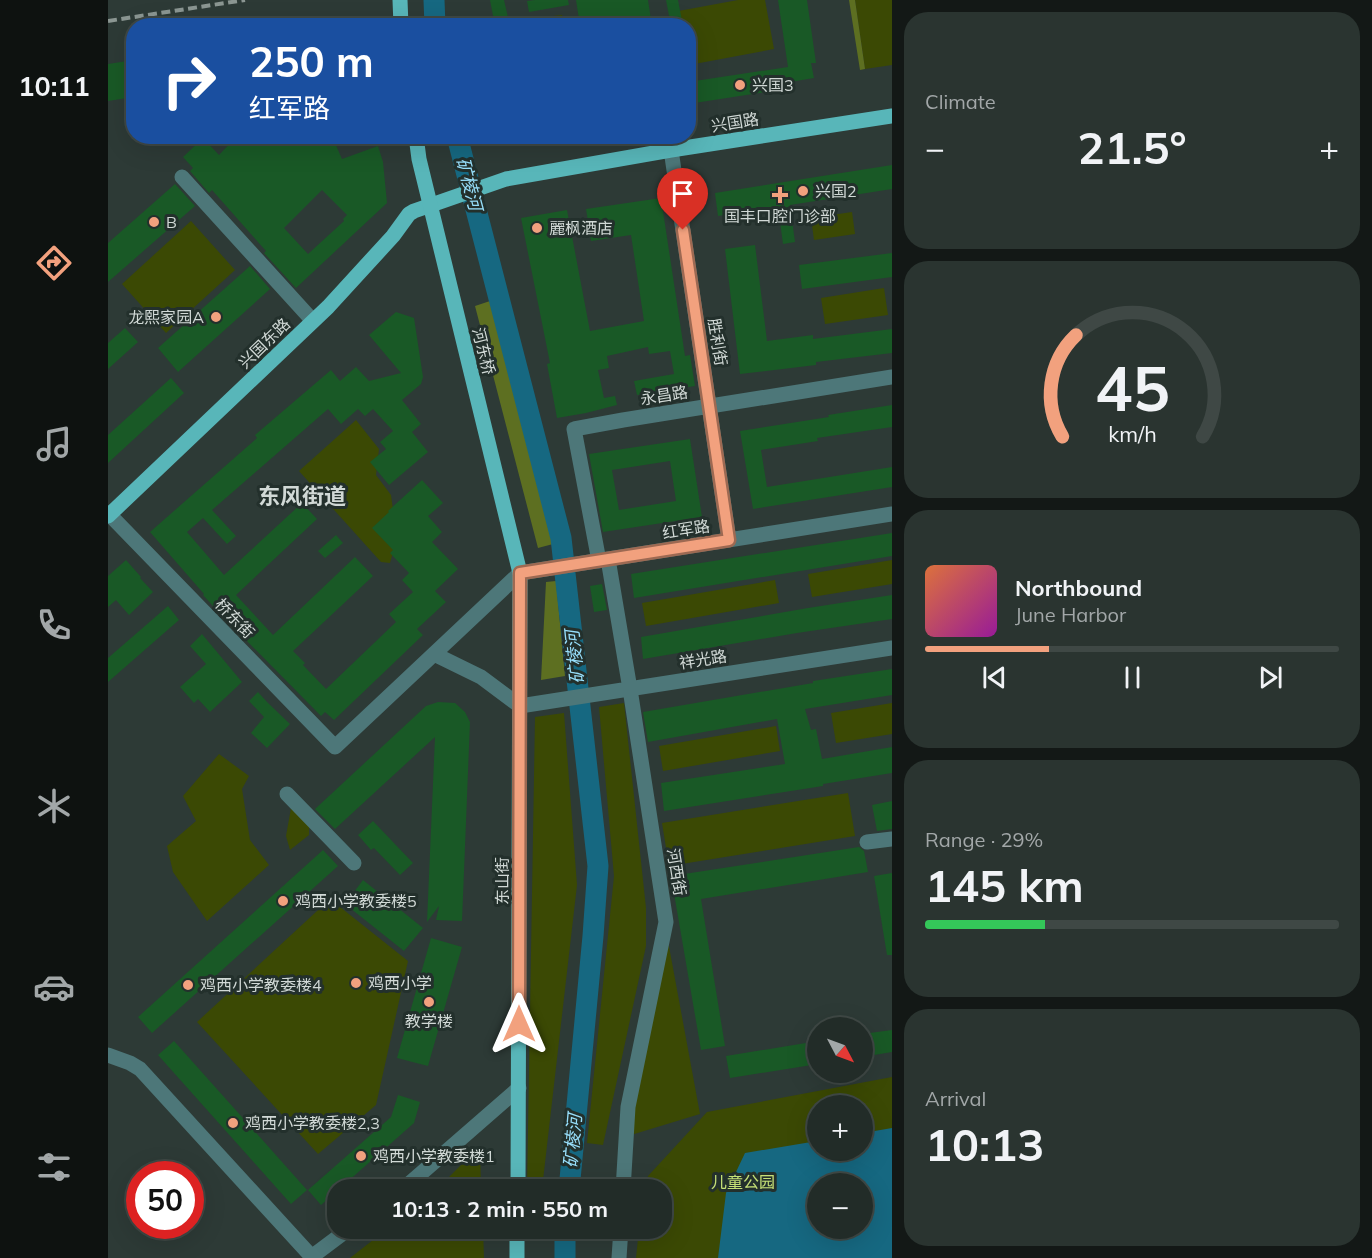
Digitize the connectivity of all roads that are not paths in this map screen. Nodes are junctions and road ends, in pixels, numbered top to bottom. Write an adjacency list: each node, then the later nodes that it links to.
1 (400, 0): 2 (main road)
2 (401, 18)
3 (892, 116): 5 (main road, 兴国路)
4 (417, 144): 15 (main road, 河东桥, bridge)
5 (671, 150): 7 (main road, 兴国路); 10 (street, 胜利街)
6 (182, 177): 8 (street)
7 (444, 200): 8 (main road, 兴国东路)
8 (314, 321): 11 (main road, 兴国东路)
9 (892, 377): 10 (street, 永昌路)
10 (709, 406): 13 (street, 胜利街); 14 (street, 永昌路)
11 (108, 514): 17 (street, 桥东街)
12 (892, 514): 13 (street, 红军路)
13 (729, 540): 14 (street, 红军路)
14 (604, 560): 15 (street, 红军路); 18 (street, 河西街)
15 (526, 572): 17 (street); 19 (main road, 东山街)
16 (892, 648): 18 (street, 祥光路)
17 (434, 654): 19 (street)
18 (630, 689): 19 (street, 祥光路); 28 (street, 河西街)
19 (520, 706): 25 (main road, 东山街)
20 (287, 794): 23 (street)
21 (892, 839): 22 (street)
22 (867, 842)
23 (354, 863)
24 (108, 1055): 32 (street)
25 (519, 1089): 26 (street); 27 (main road, 东山街)
26 (415, 1179)
27 (518, 1179)
28 (624, 1179)
29 (335, 1239): 32 (street)
30 (518, 1239): 33 (main road)
31 (620, 1239): 34 (street)
32 (311, 1257)
33 (517, 1258)
34 (619, 1258)

